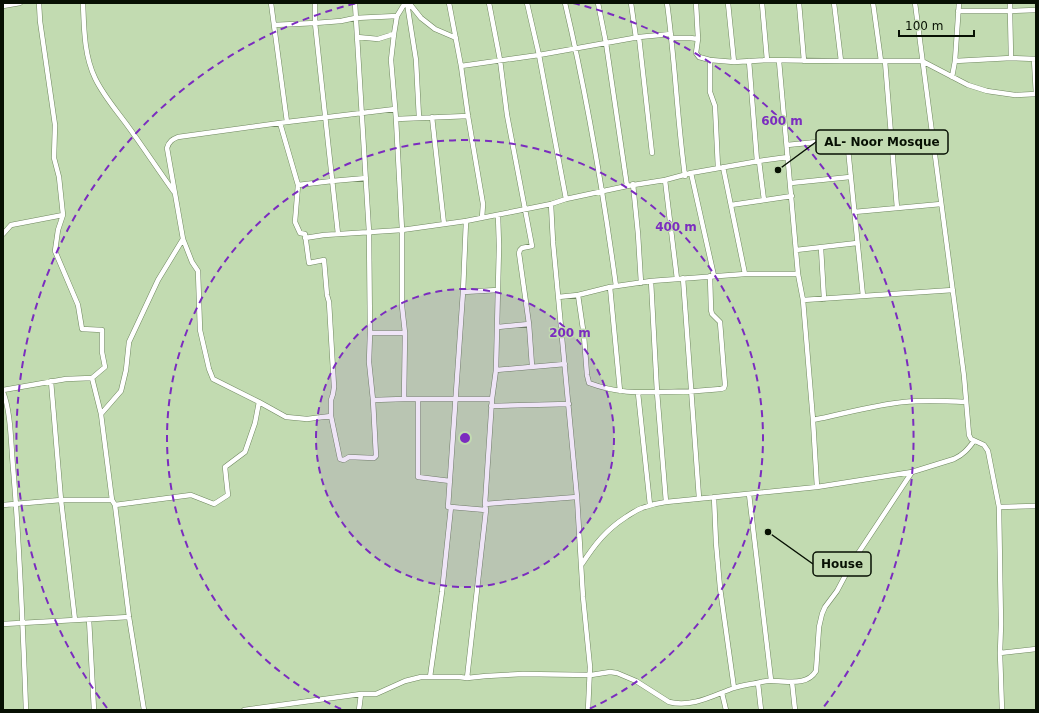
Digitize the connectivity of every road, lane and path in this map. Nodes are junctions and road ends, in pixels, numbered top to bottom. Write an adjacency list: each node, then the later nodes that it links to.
1 (20, 3): 24 (street)
2 (40, 3): 91 (street)
3 (83, 3): 81 (street)
4 (271, 3): 31 (street)
5 (315, 3): 30 (street)
6 (355, 3): 29 (street)
7 (407, 3): 28 (street); 35 (street); 62 (street)
8 (449, 3): 35 (street)
9 (489, 3): 43 (street)
10 (527, 3): 40 (street)
11 (565, 3): 39 (street)
12 (598, 3): 38 (street)
13 (631, 3): 36 (street)
14 (667, 3): 33 (street)
15 (696, 3): 37 (street)
16 (728, 3): 53 (street)
17 (762, 3): 45 (street)
18 (799, 3): 48 (street)
19 (834, 3): 49 (street)
20 (874, 3): 50 (street)
21 (914, 3): 51 (street)
22 (959, 3): 26 (street)
23 (1010, 3): 27 (street)
24 (3, 6)
25 (1036, 10): 27 (street)
26 (958, 11): 27 (street); 52 (street)
27 (1010, 11): 41 (street)
28 (397, 16): 29 (street); 32 (street)
29 (355, 18): 30 (street); 34 (street)
30 (315, 24): 31 (street); 61 (street)
31 (274, 25): 64 (street)
32 (394, 34): 34 (street); 57 (street)
33 (671, 36): 36 (street); 37 (street); 72 (street)
34 (357, 37): 58 (street)
35 (456, 38): 54 (street)
36 (638, 38): 38 (street); 67 (street)
37 (698, 39): 44 (street)
38 (606, 43): 39 (street); 79 (street)
39 (576, 48): 40 (street); 80 (street)
40 (539, 55): 43 (street); 83 (street)
41 (1011, 58): 42 (street); 52 (street)
42 (1035, 59): 56 (street)
43 (500, 60): 54 (street); 89 (street)
44 (710, 60): 53 (street); 70 (street)
45 (767, 60): 46 (street); 47 (street)
46 (749, 61): 53 (street); 69 (street)
47 (779, 61): 48 (street); 66 (street)
48 (804, 61): 49 (street)
49 (841, 61): 50 (street)
50 (883, 61): 51 (street); 88 (street)
51 (922, 61): 55 (street); 86 (street)
52 (954, 61): 55 (street)
53 (734, 62)
54 (461, 66): 59 (street)
55 (952, 77): 56 (street)
56 (1036, 94)
57 (395, 109): 58 (street); 63 (street)
58 (361, 113): 61 (street); 74 (street)
59 (468, 116): 60 (street); 93 (street)
60 (432, 117): 62 (street); 95 (street)
61 (325, 118): 64 (street); 76 (street)
62 (419, 118): 63 (street)
63 (396, 119): 96 (street)
64 (287, 122): 65 (street)
65 (280, 123): 78 (street); 81 (street)
66 (787, 145): 68 (street); 73 (street)
67 (652, 153)
68 (788, 157): 69 (street); 77 (street)
69 (758, 161): 70 (street); 84 (street)
70 (721, 168): 71 (street); 87 (street)
71 (691, 173): 72 (street); 107 (street)
72 (685, 176): 75 (street)
73 (850, 177): 77 (street); 90 (street)
74 (366, 178): 76 (street); 97 (street)
75 (665, 180): 79 (street); 109 (street)
76 (332, 181): 78 (street); 99 (street)
77 (791, 183): 82 (street)
78 (298, 185): 100 (street)
79 (630, 185): 80 (street); 111 (street)
80 (602, 191): 83 (street); 112 (street)
81 (175, 193): 101 (street)
82 (792, 196): 84 (street); 104 (street)
83 (566, 199): 85 (street)
84 (764, 200): 87 (street)
85 (550, 204): 89 (street); 119 (street)
86 (941, 204): 88 (street); 115 (street)
87 (731, 205): 105 (street)
88 (897, 208): 90 (street)
89 (525, 209): 92 (street); 122 (street)
90 (854, 212): 102 (street)
91 (63, 215): 98 (street); 129 (street)
92 (498, 215): 93 (street); 114 (street)
93 (482, 218): 94 (street)
94 (466, 221): 95 (street); 116 (street)
95 (444, 224): 96 (street)
96 (402, 230): 97 (street); 125 (street)
97 (369, 232): 99 (street); 124 (street)
98 (3, 234)
99 (338, 234): 100 (street)
100 (305, 238): 146 (street)
101 (183, 239): 141 (street); 145 (street)
102 (857, 243): 103 (street); 118 (street)
103 (821, 248): 104 (street); 120 (street)
104 (796, 250): 106 (street)
105 (745, 274): 106 (street); 107 (street)
106 (798, 274): 121 (street)
107 (712, 276): 108 (street); 133 (street)
108 (683, 278): 109 (street); 133 (street)
109 (677, 279): 110 (street)
110 (651, 281): 111 (street); 134 (street)
111 (641, 283): 112 (street)
112 (616, 286): 113 (street)
113 (610, 287): 117 (street); 132 (street)
114 (498, 290): 116 (street); 123 (street)
115 (953, 290): 118 (street); 142 (street)
116 (463, 292): 138 (street)
117 (578, 295): 119 (street); 132 (street)
118 (863, 296): 120 (street)
119 (558, 297): 126 (street)
120 (824, 299): 121 (street)
121 (803, 300): 149 (street)
122 (529, 324): 123 (street); 127 (street)
123 (498, 326): 128 (street)
124 (370, 333): 125 (street); 140 (street)
125 (405, 333): 136 (street)
126 (565, 364): 127 (street); 143 (street)
127 (532, 366): 128 (street)
128 (496, 370): 139 (street)
129 (92, 378): 130 (street); 145 (street)
130 (50, 381): 131 (street); 158 (street)
131 (3, 391): 147 (street)
132 (620, 391): 135 (street)
133 (691, 391): 134 (street); 157 (street)
134 (657, 392): 135 (street); 160 (street)
135 (638, 393): 165 (street)
136 (404, 399): 137 (street); 140 (street)
137 (418, 399): 138 (street); 152 (street)
138 (455, 399): 139 (street); 152 (street)
139 (492, 399): 144 (street)
140 (373, 400): 146 (street)
141 (259, 402): 146 (street); 164 (street)
142 (966, 402): 149 (street); 150 (street)
143 (569, 404): 144 (street); 155 (street)
144 (491, 406): 162 (street)
145 (101, 414): 159 (street)
146 (331, 416)
147 (9, 418): 148 (street); 161 (street)
148 (3, 419)
149 (813, 420): 153 (street)
150 (974, 441): 151 (street); 168 (street)
151 (912, 472): 153 (street); 182 (street)
152 (450, 481): 167 (street)
153 (817, 487): 154 (street)
154 (749, 494): 156 (street); 181 (street)
155 (578, 497): 162 (street); 170 (street)
156 (714, 497): 157 (street); 184 (street)
157 (698, 498): 160 (street)
158 (61, 500): 159 (street); 161 (street); 173 (street)
159 (112, 500): 164 (street)
160 (666, 502): 165 (street)
161 (16, 504): 163 (street); 175 (street)
162 (484, 504): 169 (street)
163 (3, 505)
164 (115, 505): 171 (street)
165 (650, 506): 170 (street)
166 (1036, 506): 168 (street)
167 (451, 507): 169 (street); 179 (street)
168 (999, 507): 177 (street)
169 (486, 510): 180 (street)
170 (582, 564): 178 (street)
171 (129, 617): 172 (street); 189 (street)
172 (89, 619): 173 (street); 188 (street)
173 (75, 620): 175 (street)
174 (3, 624): 175 (street)
175 (22, 624): 187 (street)
176 (1036, 649): 177 (street)
177 (1000, 653): 196 (street)
178 (591, 674): 180 (street); 185 (street); 192 (street)
179 (430, 677): 180 (street); 186 (street)
180 (467, 678)
181 (772, 680): 182 (street); 183 (street)
182 (792, 682): 195 (street)
183 (758, 683): 184 (street); 194 (street)
184 (734, 688): 185 (street)
185 (722, 693): 193 (street)
186 (361, 694): 190 (street); 191 (street)
187 (26, 710)
188 (94, 710)
189 (144, 710)
190 (244, 710)
191 (359, 710)
192 (588, 710)
193 (726, 710)
194 (761, 710)
195 (796, 710)
196 (1002, 710)

